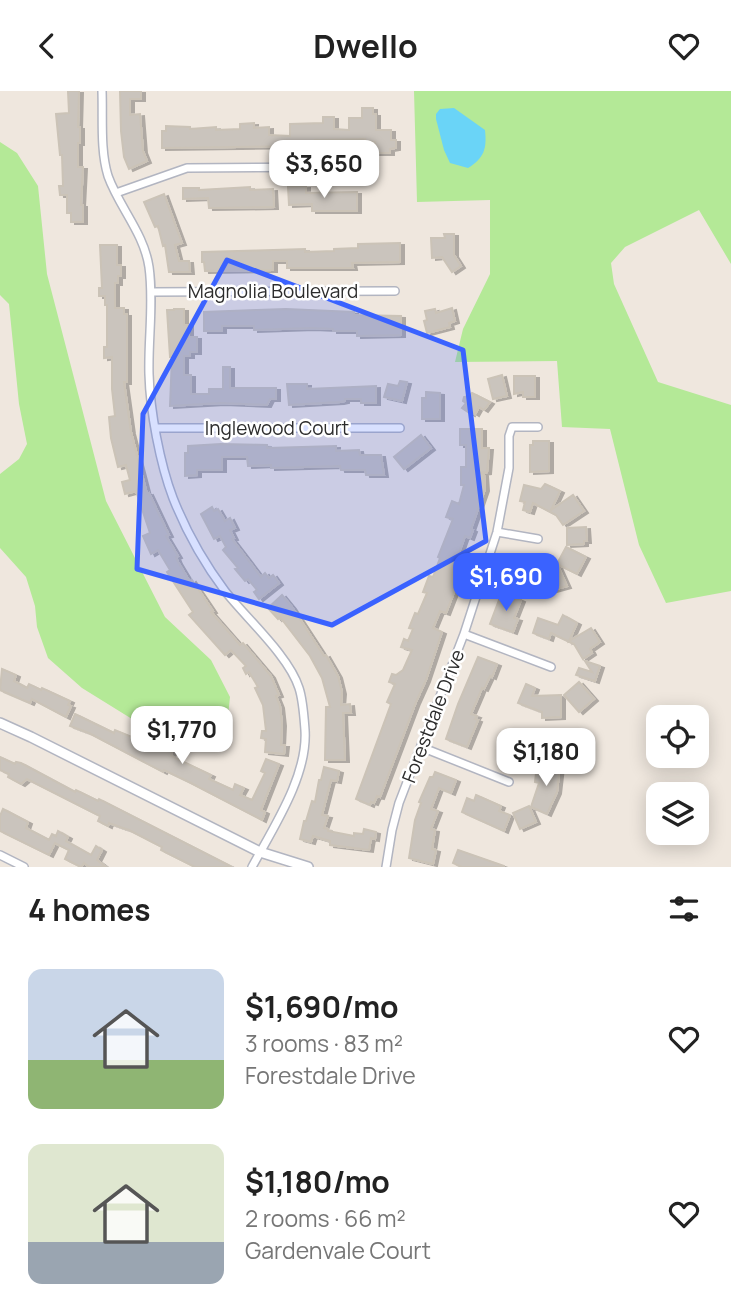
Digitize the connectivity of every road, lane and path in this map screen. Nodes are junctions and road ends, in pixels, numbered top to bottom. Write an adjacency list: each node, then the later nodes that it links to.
1 (102, 91): 3 (street)
2 (351, 167): 3 (street)
3 (117, 193): 4 (street)
4 (151, 292): 5 (street, Magnolia Boulevard); 7 (street)
5 (395, 292)
6 (538, 427): 9 (street, Forestdale Drive)
7 (155, 428): 8 (street, Inglewood Court); 16 (street)
8 (400, 428)
9 (497, 532): 10 (street); 11 (street, Forestdale Drive)
10 (538, 539)
11 (464, 634): 12 (street); 14 (street, Forestdale Drive)
12 (551, 667)
13 (0, 723): 16 (street)
14 (421, 747): 15 (street); 21 (street, Forestdale Drive)
15 (509, 782)
16 (261, 852): 19 (street); 20 (street)
17 (0, 855): 18 (street)
18 (24, 867)
19 (252, 867)
20 (308, 867)
21 (386, 867)

